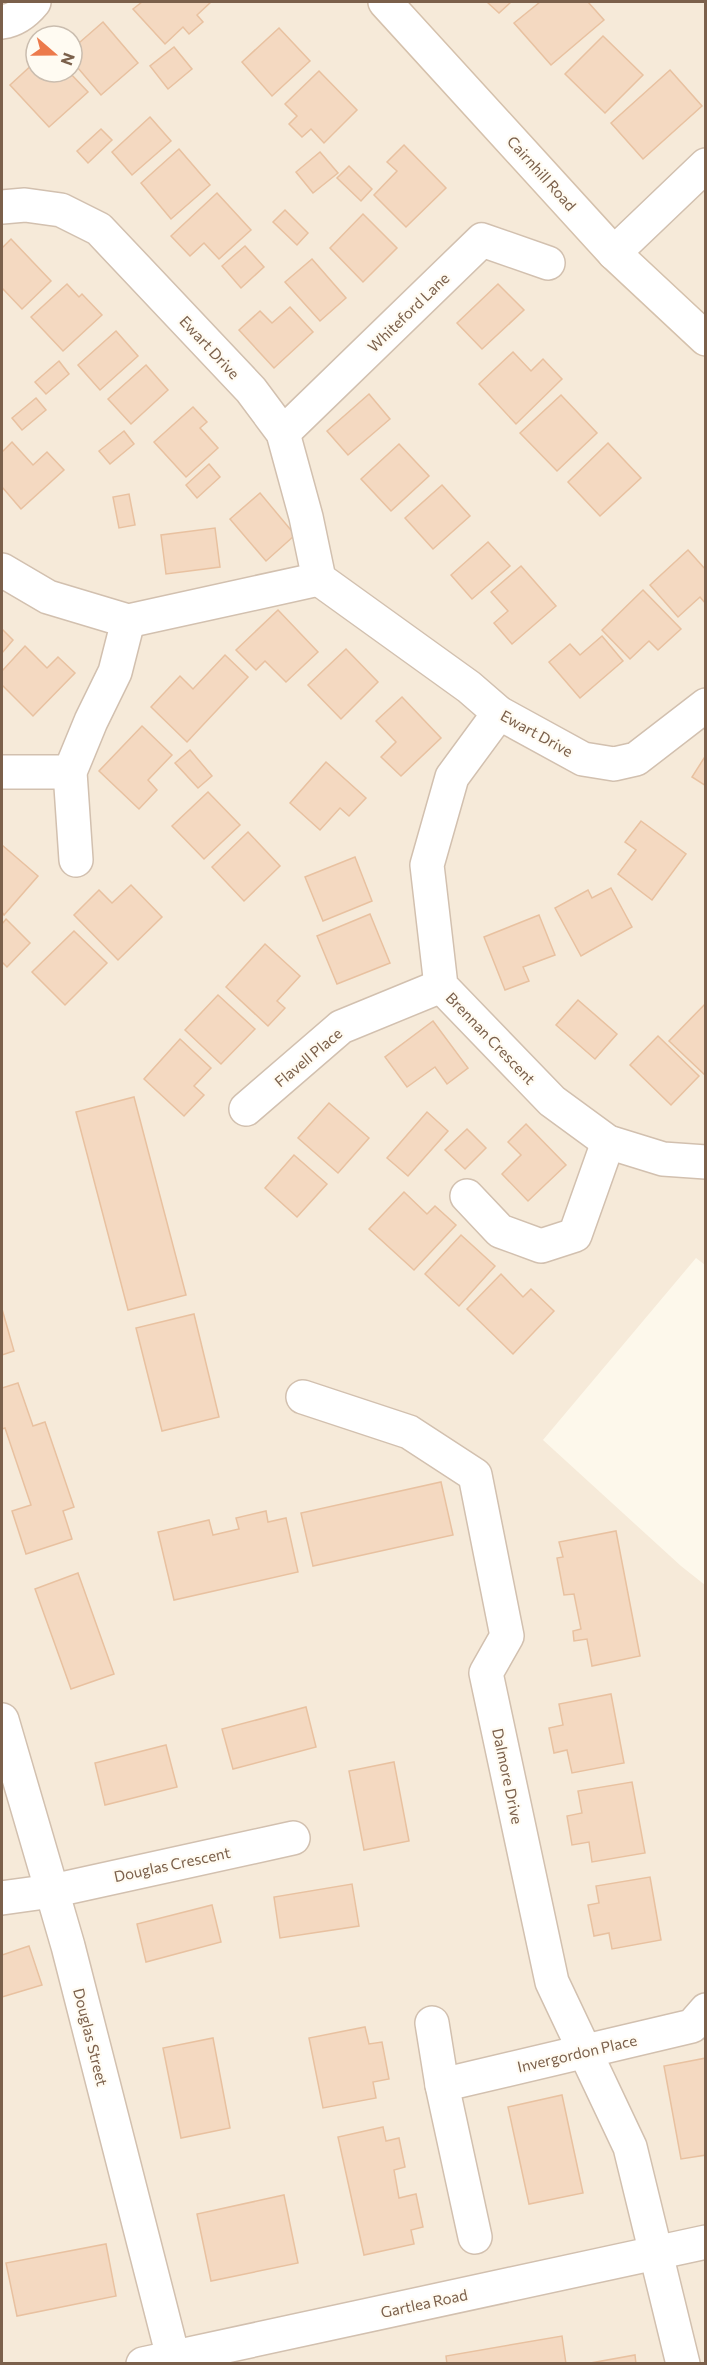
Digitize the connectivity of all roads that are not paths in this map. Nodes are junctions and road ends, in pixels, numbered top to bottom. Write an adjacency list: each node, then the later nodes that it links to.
1 (34, 2): 3 (street)
2 (385, 2): 6 (street, Cairnhill Road)
3 (2, 22)
4 (705, 165): 6 (street)
5 (2, 207): 9 (street, Ewart Drive)
6 (614, 253): 8 (street, Cairnhill Road)
7 (548, 262): 9 (street, Whiteford Lane)
8 (705, 339)
9 (283, 433): 11 (street, Ewart Drive)
10 (2, 570): 12 (street)
11 (319, 579): 12 (street); 14 (street, Ewart Drive)
12 (128, 621): 16 (street)
13 (705, 705): 14 (street, Ewart Drive)
14 (499, 713): 18 (street, Brennan Crescent)
15 (2, 772): 16 (street)
16 (70, 772): 17 (street)
17 (76, 860)
18 (441, 986): 19 (street, Flavell Place); 20 (street, Brennan Crescent)
19 (246, 1109)
20 (608, 1142): 21 (street, Brennan Crescent); 22 (street)
21 (705, 1162)
22 (467, 1196)
23 (303, 1396): 30 (street, Dalmore Drive)
24 (2, 1720): 26 (street, Douglas Street)
25 (292, 1838): 26 (street, Douglas Crescent)
26 (52, 1891): 27 (street, Douglas Crescent); 35 (street, Douglas Street)
27 (2, 1898)
28 (705, 2010): 30 (street, Invergordon Place)
29 (432, 2023): 31 (street)
30 (584, 2052): 31 (street, Invergordon Place); 34 (street, Dalmore Drive)
31 (442, 2085): 32 (street)
32 (475, 2237)
33 (705, 2242): 34 (street, Gartlea Road)
34 (658, 2253): 35 (street, Gartlea Road); 36 (street, Dalmore Drive)
35 (158, 2360)
36 (683, 2364)

